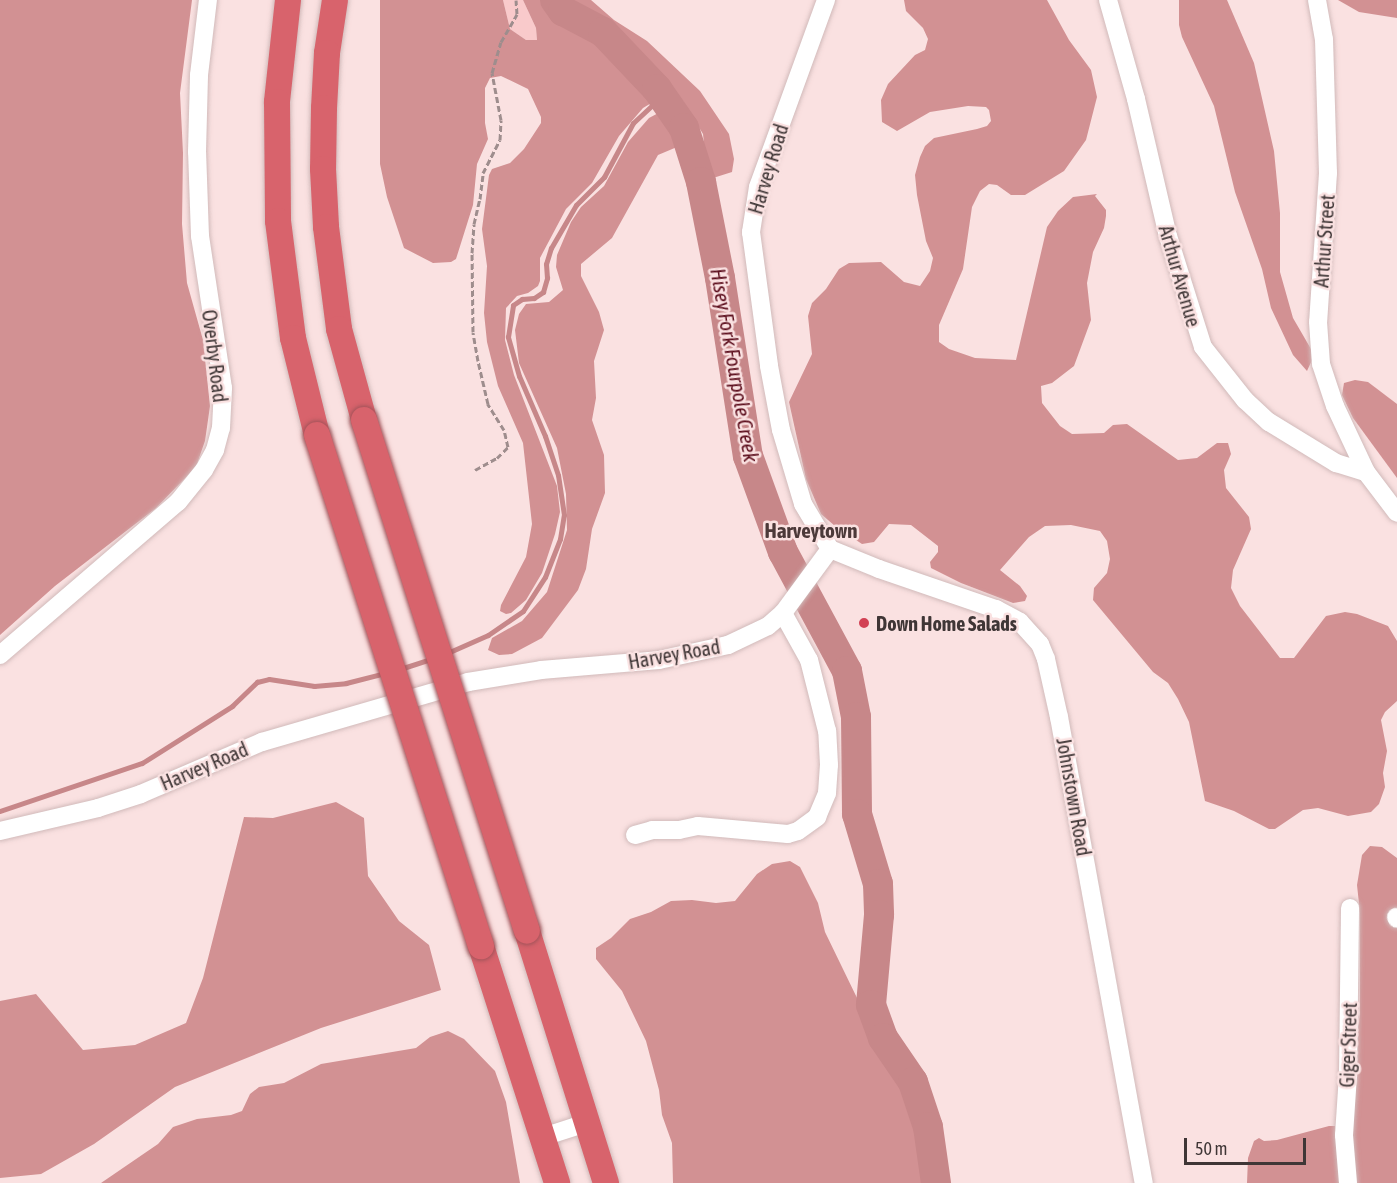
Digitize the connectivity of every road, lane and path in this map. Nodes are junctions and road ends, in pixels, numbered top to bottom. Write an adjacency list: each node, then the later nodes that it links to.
1 (208, 0): 13 (street, Overby Road)
2 (288, 0): 18 (highway, bridge)
3 (335, 0): 17 (highway, bridge)
4 (516, 0): 8 (path)
5 (826, 0): 11 (street, Harvey Road)
6 (1108, 0): 9 (street, Arthur Avenue)
7 (1317, 0): 9 (street, Arthur Street)
8 (475, 470)
9 (1366, 472): 10 (street, Arthur Street)
10 (1397, 513)
11 (830, 549): 12 (street, Harvey Road); 21 (street, Johnstown Road)
12 (787, 608): 14 (street, Harvey Road); 15 (street)
13 (0, 655)
14 (0, 831)
15 (635, 835)
16 (1350, 908): 22 (street, Giger Street)
17 (586, 1123): 18 (street); 20 (highway)
18 (543, 1137): 19 (highway)
19 (557, 1183)
20 (606, 1183)
21 (1144, 1183)
22 (1348, 1183)

